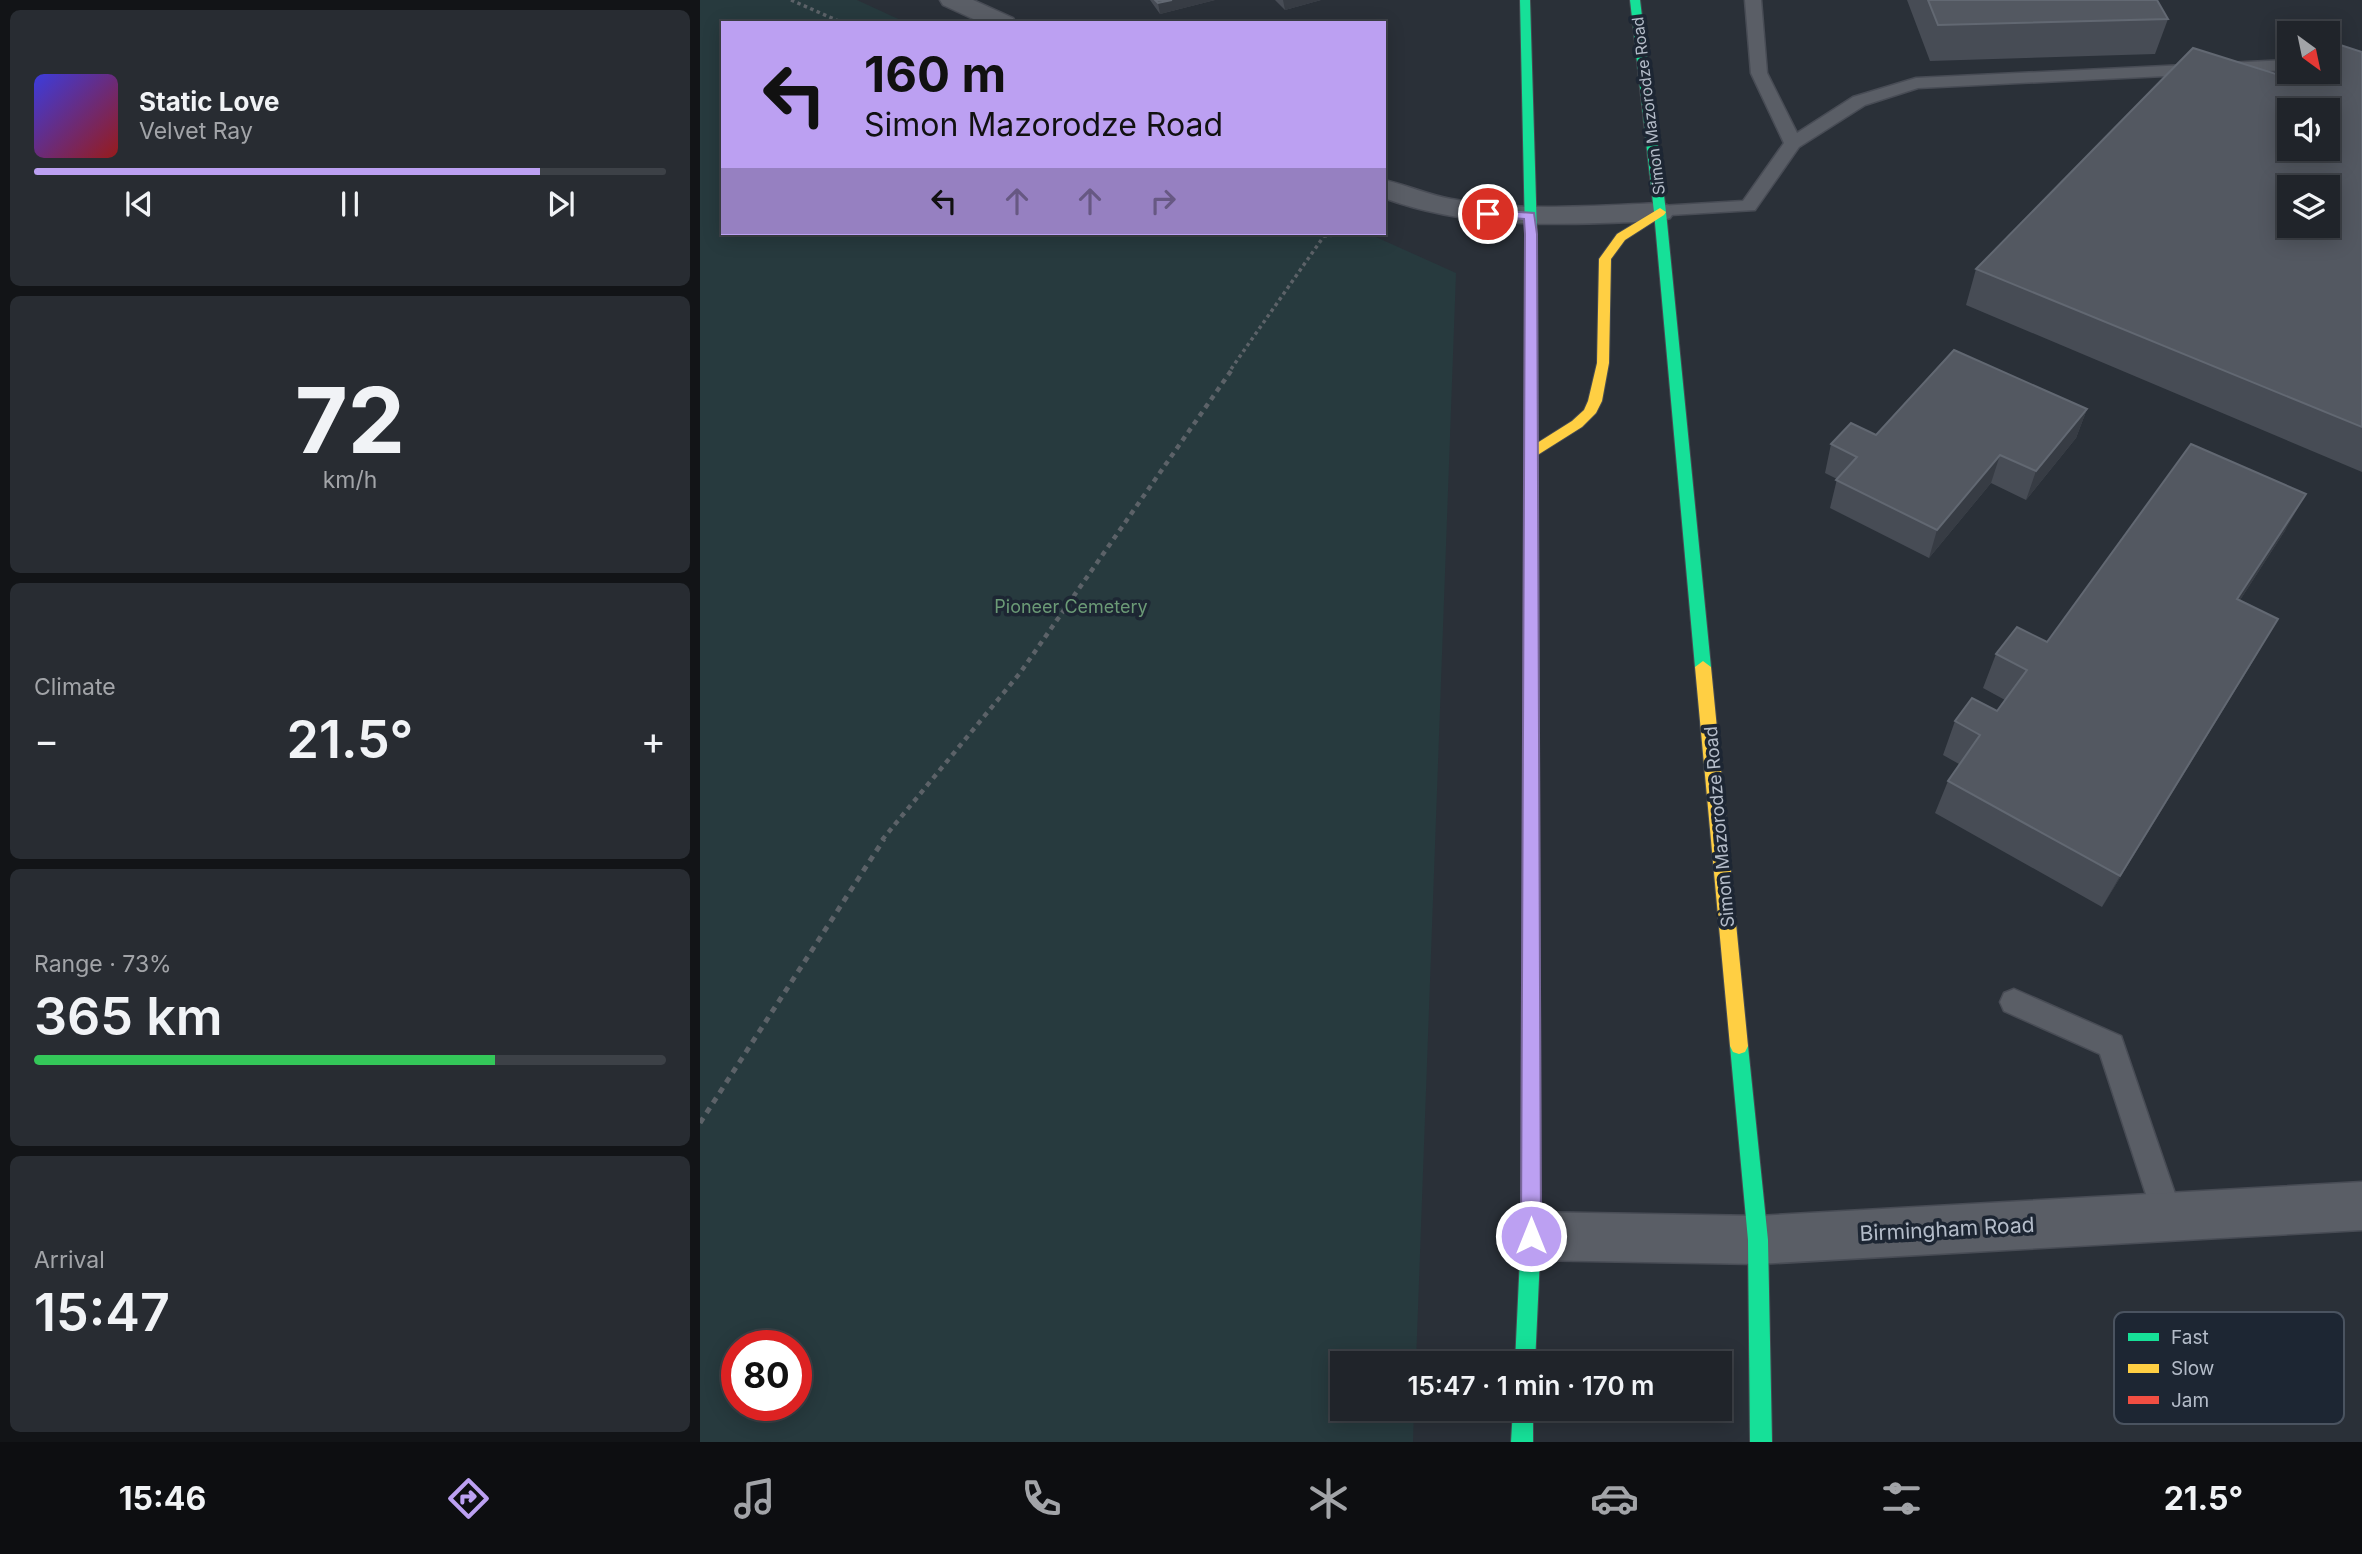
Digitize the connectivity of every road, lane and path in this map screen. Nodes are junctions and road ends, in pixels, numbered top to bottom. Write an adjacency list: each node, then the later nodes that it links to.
1 (791, 0): 6 (path)
2 (952, 0): 7 (street)
3 (1525, 0): 12 (highway)
4 (1635, 0): 11 (highway, Simon Mazorodze Road)
5 (1753, 0): 9 (lane)
6 (838, 21)
7 (999, 21)
8 (2277, 66): 9 (lane)
9 (1793, 143): 11 (lane)
10 (1386, 189): 12 (street, Simon Mazorodze Road)
11 (1660, 212): 12 (street, Simon Mazorodze Road); 15 (highway); 21 (highway, Simon Mazorodze Road)
12 (1530, 215): 15 (highway)
13 (1334, 235): 14 (path)
14 (1324, 236): 17 (path)
15 (1531, 453): 20 (highway)
16 (2014, 1002): 19 (lane)
17 (700, 1123)
18 (2362, 1206): 19 (street, Birmingham Road)
19 (2168, 1217): 21 (street, Birmingham Road)
20 (1531, 1236): 21 (street, Birmingham Road); 22 (highway)
21 (1758, 1240): 25 (highway, Simon Mazorodze Road)
22 (1526, 1351)
23 (1523, 1421): 24 (highway)
24 (1522, 1442)
25 (1761, 1442)

